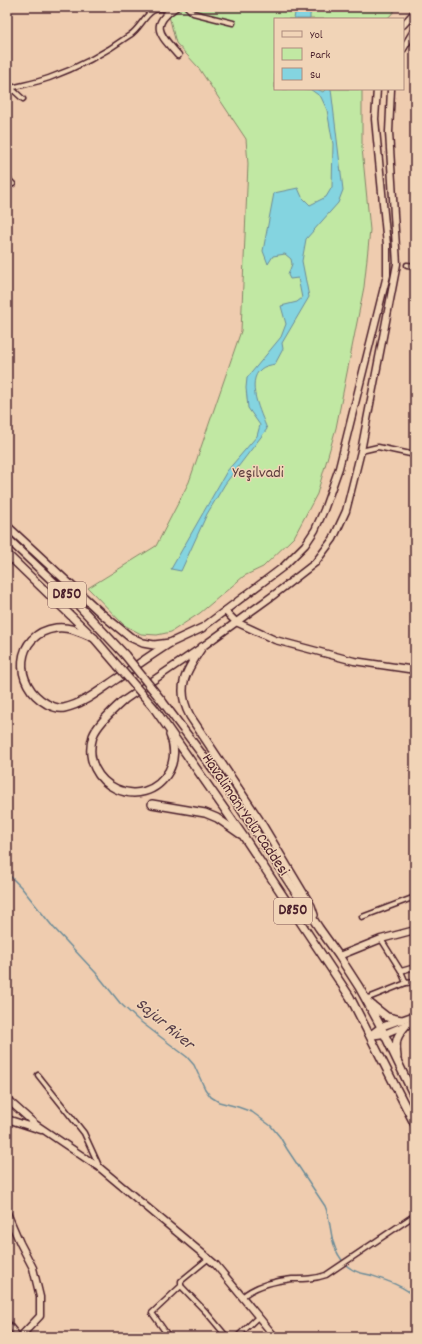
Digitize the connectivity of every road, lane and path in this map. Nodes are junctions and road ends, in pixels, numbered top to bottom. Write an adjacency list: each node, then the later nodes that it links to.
1 (176, 7): 3 (main road)
2 (187, 7): 5 (street)
3 (170, 11): 9 (main road); 10 (street)
4 (415, 12): 6 (main road)
5 (233, 23)
6 (404, 24)
7 (415, 29): 8 (main road)
8 (404, 47)
9 (178, 55)
10 (9, 88): 13 (street)
11 (377, 90): 23 (main road)
12 (391, 90): 18 (main road)
13 (23, 99)
14 (7, 178): 15 (street)
15 (12, 184)
16 (407, 265): 17 (street)
17 (415, 266)
18 (361, 451): 19 (street); 24 (main road)
19 (415, 455)
20 (7, 526): 27 (highway)
21 (7, 538): 36 (highway, Havalimanı Yolu Caddesi / D850, bridge)
22 (7, 554): 26 (highway, Havalimanı Yolu Caddesi / D850)
23 (225, 611): 24 (main road); 25 (main road)
24 (236, 622): 28 (main road); 29 (main road)
25 (202, 628): 27 (highway)
26 (94, 638): 27 (highway); 31 (highway, Havalimanı Yolu Caddesi / D850, bridge)
27 (170, 643)
28 (202, 647): 30 (main road); 36 (highway)
29 (415, 670)
30 (123, 701): 31 (highway)
31 (165, 724): 33 (highway, Havalimanı Yolu Caddesi / D850)
32 (152, 804): 33 (highway)
33 (244, 837): 50 (highway, Havalimanı Yolu Caddesi / D850)
34 (415, 897): 35 (street)
35 (362, 917)
36 (319, 928): 39 (highway, Havalimanı Yolu Caddesi / D850)
37 (415, 930): 38 (main road)
38 (381, 939): 39 (main road); 41 (street)
39 (339, 956): 44 (highway, Havalimanı Yolu Caddesi / D850)
40 (415, 967): 41 (street)
41 (401, 971): 43 (street)
42 (415, 982): 43 (street)
43 (406, 983): 44 (street)
44 (366, 999): 46 (highway); 49 (highway, Havalimanı Yolu Caddesi / D850)
45 (415, 1016): 46 (main road)
46 (401, 1020): 49 (main road)
47 (415, 1021): 48 (main road)
48 (407, 1024): 49 (main road); 51 (highway)
49 (382, 1031): 50 (main road); 51 (highway, Havalimanı Yolu Caddesi / D850)
50 (370, 1036): 56 (highway, Havalimanı Yolu Caddesi / D850)
51 (397, 1061): 53 (highway, Havalimanı Yolu Caddesi / D850)
52 (38, 1075): 58 (street)
53 (415, 1098)
54 (7, 1099): 57 (main road)
55 (7, 1119): 57 (main road)
56 (415, 1125)
57 (46, 1132): 58 (main road)
58 (100, 1168): 61 (main road)
59 (7, 1215): 66 (main road)
60 (415, 1215): 63 (street)
61 (208, 1258): 62 (street); 63 (main road)
62 (181, 1286): 67 (street); 68 (street)
63 (242, 1297): 64 (main road)
64 (258, 1317): 69 (street); 70 (main road)
65 (7, 1322): 66 (street)
66 (19, 1337)
67 (169, 1337)
68 (227, 1337)
69 (237, 1337)
70 (275, 1337)

